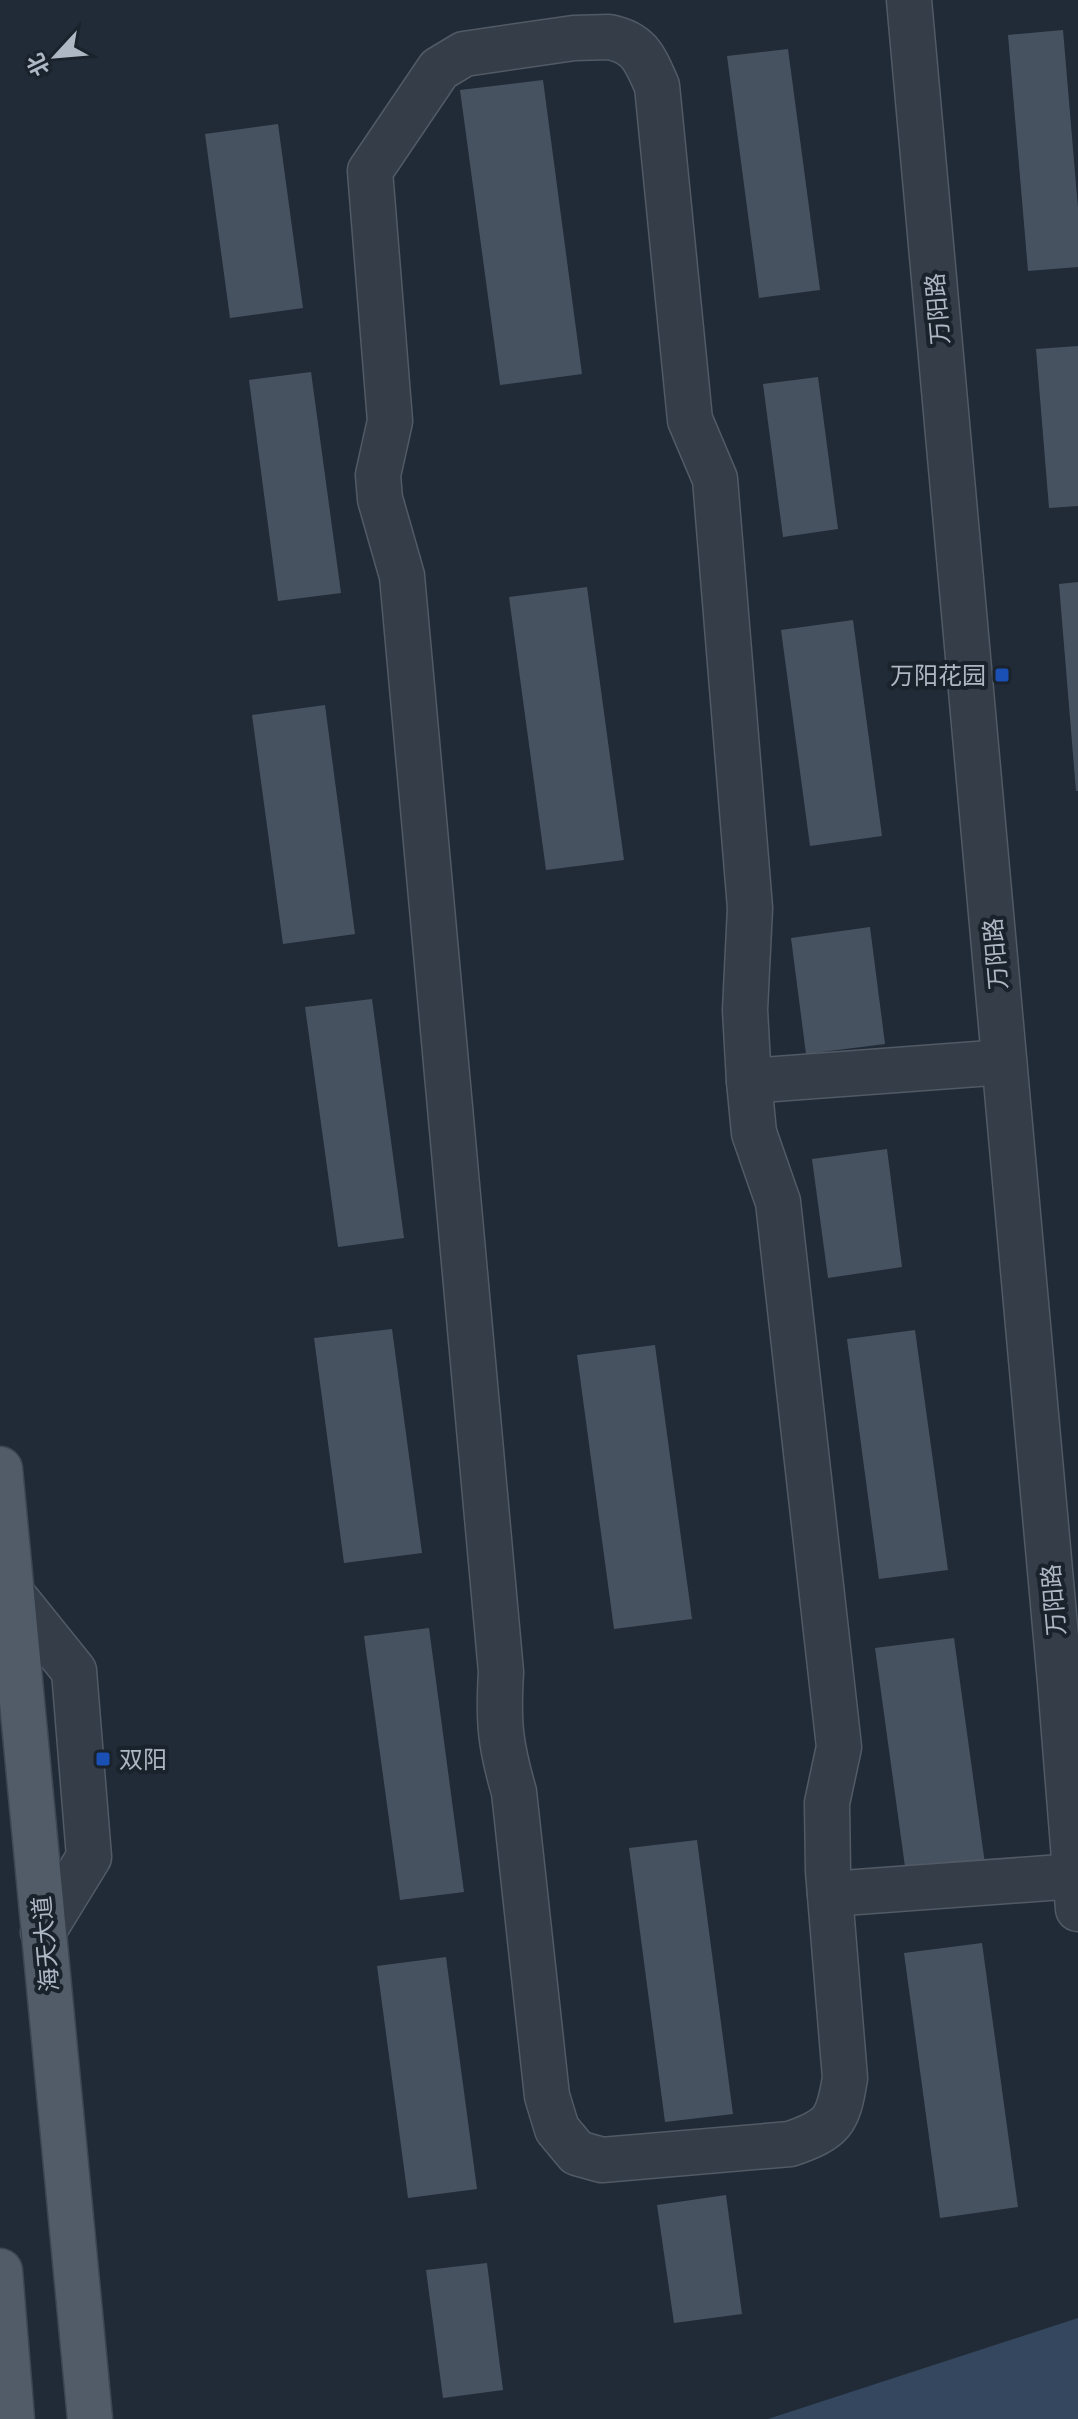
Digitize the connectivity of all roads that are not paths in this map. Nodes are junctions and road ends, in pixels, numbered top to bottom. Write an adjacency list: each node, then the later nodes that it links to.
1 (909, 0): 2 (street, 万阳路)
2 (1004, 1062): 3 (street); 5 (street, 万阳路)
3 (749, 1081): 6 (street); 6 (street)
4 (0, 1469): 9 (main road, 海天大道)
5 (1077, 1893): 6 (street)
6 (830, 1894)
7 (0, 2271): 8 (main road)
8 (12, 2419)
9 (90, 2419)

